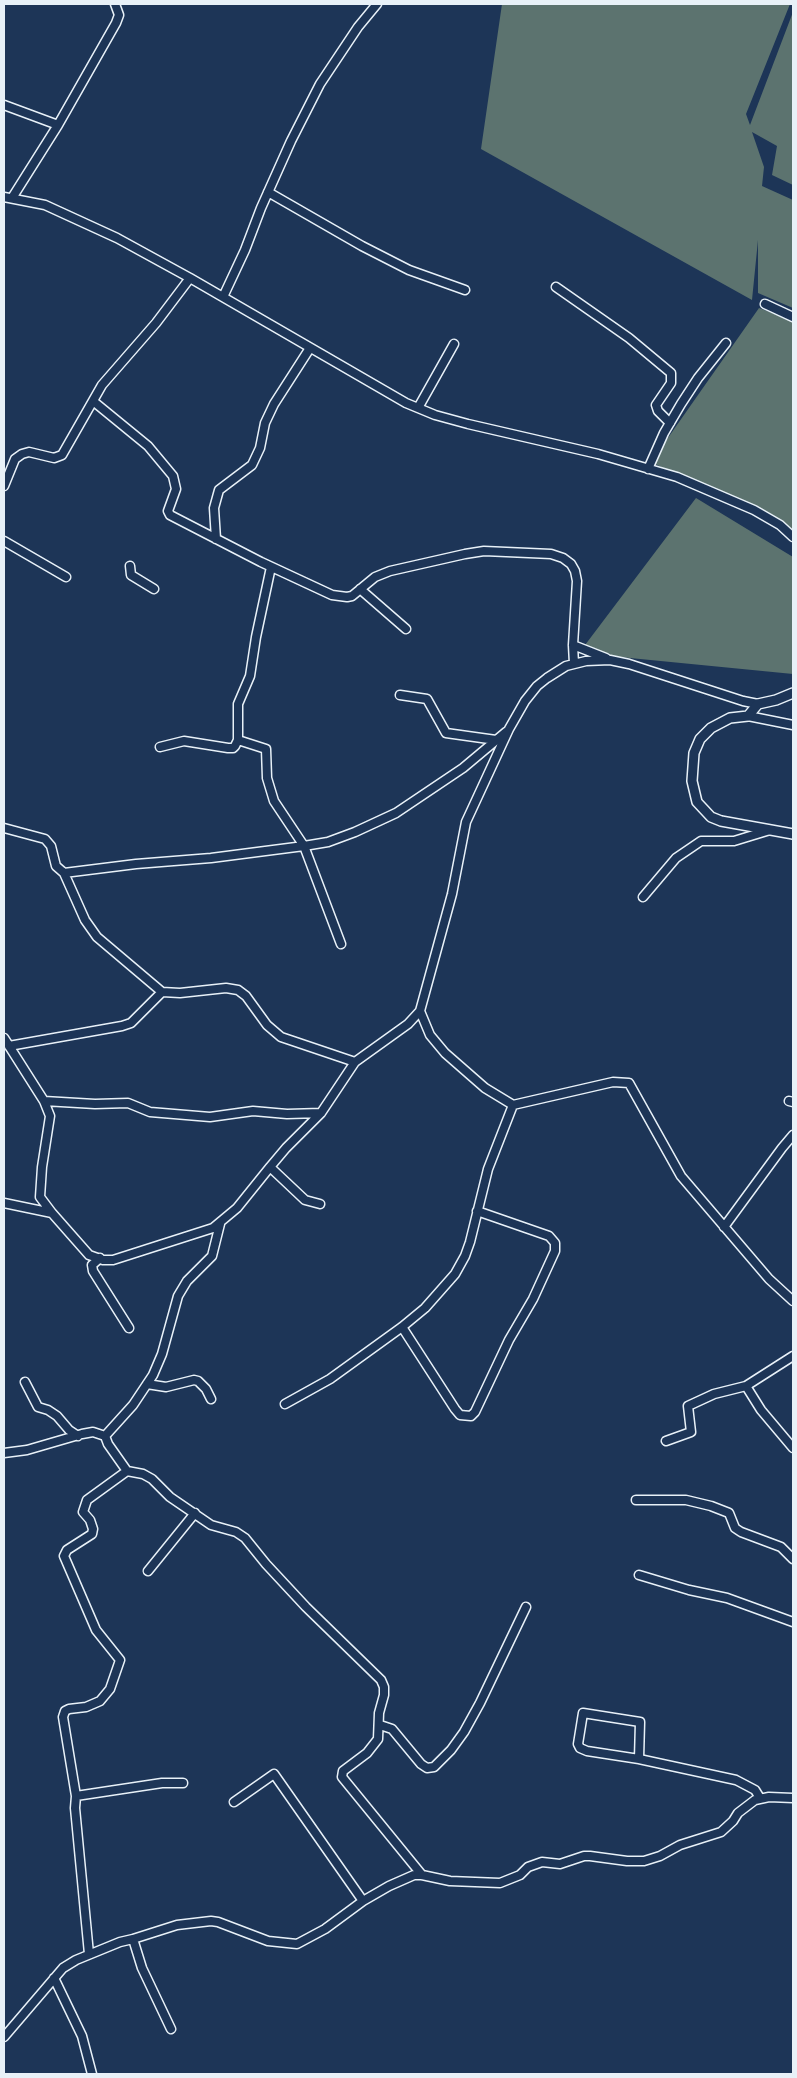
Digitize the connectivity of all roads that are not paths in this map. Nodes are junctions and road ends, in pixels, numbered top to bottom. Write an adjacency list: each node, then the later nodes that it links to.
1 (115, 4): 4 (street)
2 (377, 4): 5 (street)
3 (4, 106): 4 (street)
4 (58, 125): 6 (street)
5 (268, 192): 9 (street); 10 (street)
6 (8, 197): 7 (street)
7 (190, 278): 10 (street); 16 (street)
8 (556, 287): 18 (street)
9 (465, 290)
10 (223, 297): 15 (street)
11 (765, 304): 12 (street)
12 (793, 317)
13 (726, 342): 18 (street)
14 (454, 344): 17 (street)
15 (310, 348): 17 (street); 22 (street)
16 (93, 401): 20 (street); 22 (street)
17 (418, 408): 19 (street)
18 (670, 423): 19 (street)
19 (648, 469): 21 (street)
20 (4, 486)
21 (793, 537)
22 (216, 539): 25 (street)
23 (4, 541): 26 (street)
24 (130, 566): 27 (street)
25 (271, 567): 28 (street); 39 (street)
26 (66, 577)
27 (154, 589)
28 (360, 589): 29 (street); 30 (street)
29 (406, 628)
30 (573, 645): 31 (street); 32 (street)
31 (610, 660): 32 (street); 35 (street)
32 (574, 664): 38 (street)
33 (793, 693): 35 (street)
34 (400, 695): 40 (street)
35 (758, 704): 36 (street)
36 (748, 716): 37 (street); 43 (street)
37 (793, 724)
38 (509, 729): 40 (street); 50 (street)
39 (238, 740): 41 (street); 45 (street)
40 (496, 740): 45 (street)
41 (160, 747)
42 (4, 828): 46 (street)
43 (770, 830): 44 (street); 47 (street)
44 (793, 834)
45 (304, 846): 46 (street); 48 (street)
46 (64, 873): 49 (street)
47 (643, 897)
48 (341, 944)
49 (162, 992): 52 (street); 53 (street)
50 (420, 1011): 53 (street); 55 (street)
51 (4, 1038): 52 (street)
52 (9, 1046): 54 (street)
53 (355, 1062): 56 (street)
54 (44, 1100): 56 (street); 62 (street)
55 (513, 1105): 61 (street); 64 (street)
56 (321, 1113): 58 (street)
57 (793, 1135): 64 (street)
58 (270, 1167): 60 (street); 63 (street)
59 (4, 1202): 62 (street)
60 (320, 1204)
61 (477, 1211): 67 (street); 67 (street)
62 (52, 1213): 65 (street)
63 (220, 1224): 65 (street); 71 (street)
64 (724, 1227): 66 (street)
65 (100, 1258): 68 (street)
66 (793, 1301)
67 (402, 1327): 74 (street)
68 (129, 1328)
69 (793, 1356): 72 (street)
70 (25, 1382): 75 (street)
71 (147, 1384): 73 (street); 76 (street)
72 (746, 1386): 77 (street); 78 (street)
73 (211, 1399)
74 (285, 1404)
75 (78, 1436): 76 (street); 79 (street)
76 (105, 1436): 80 (street)
77 (666, 1441)
78 (793, 1448)
79 (4, 1453)
80 (127, 1471): 82 (street); 91 (street)
81 (636, 1500): 83 (street)
82 (195, 1513): 84 (street); 88 (street)
83 (793, 1559)
84 (148, 1571)
85 (639, 1575): 87 (street)
86 (526, 1607): 88 (street)
87 (793, 1622)
88 (380, 1725): 95 (street)
89 (639, 1760): 89 (street); 92 (street)
90 (183, 1783): 91 (street)
91 (76, 1796): 98 (street)
92 (760, 1798): 93 (street); 95 (street)
93 (793, 1798)
94 (234, 1802): 96 (street)
95 (422, 1874): 96 (street)
96 (363, 1901): 97 (street)
97 (133, 1940): 98 (street); 100 (street)
98 (89, 1954): 99 (street)
99 (54, 1978): 101 (street); 102 (street)
100 (171, 2029)
101 (4, 2037)
102 (92, 2074)

